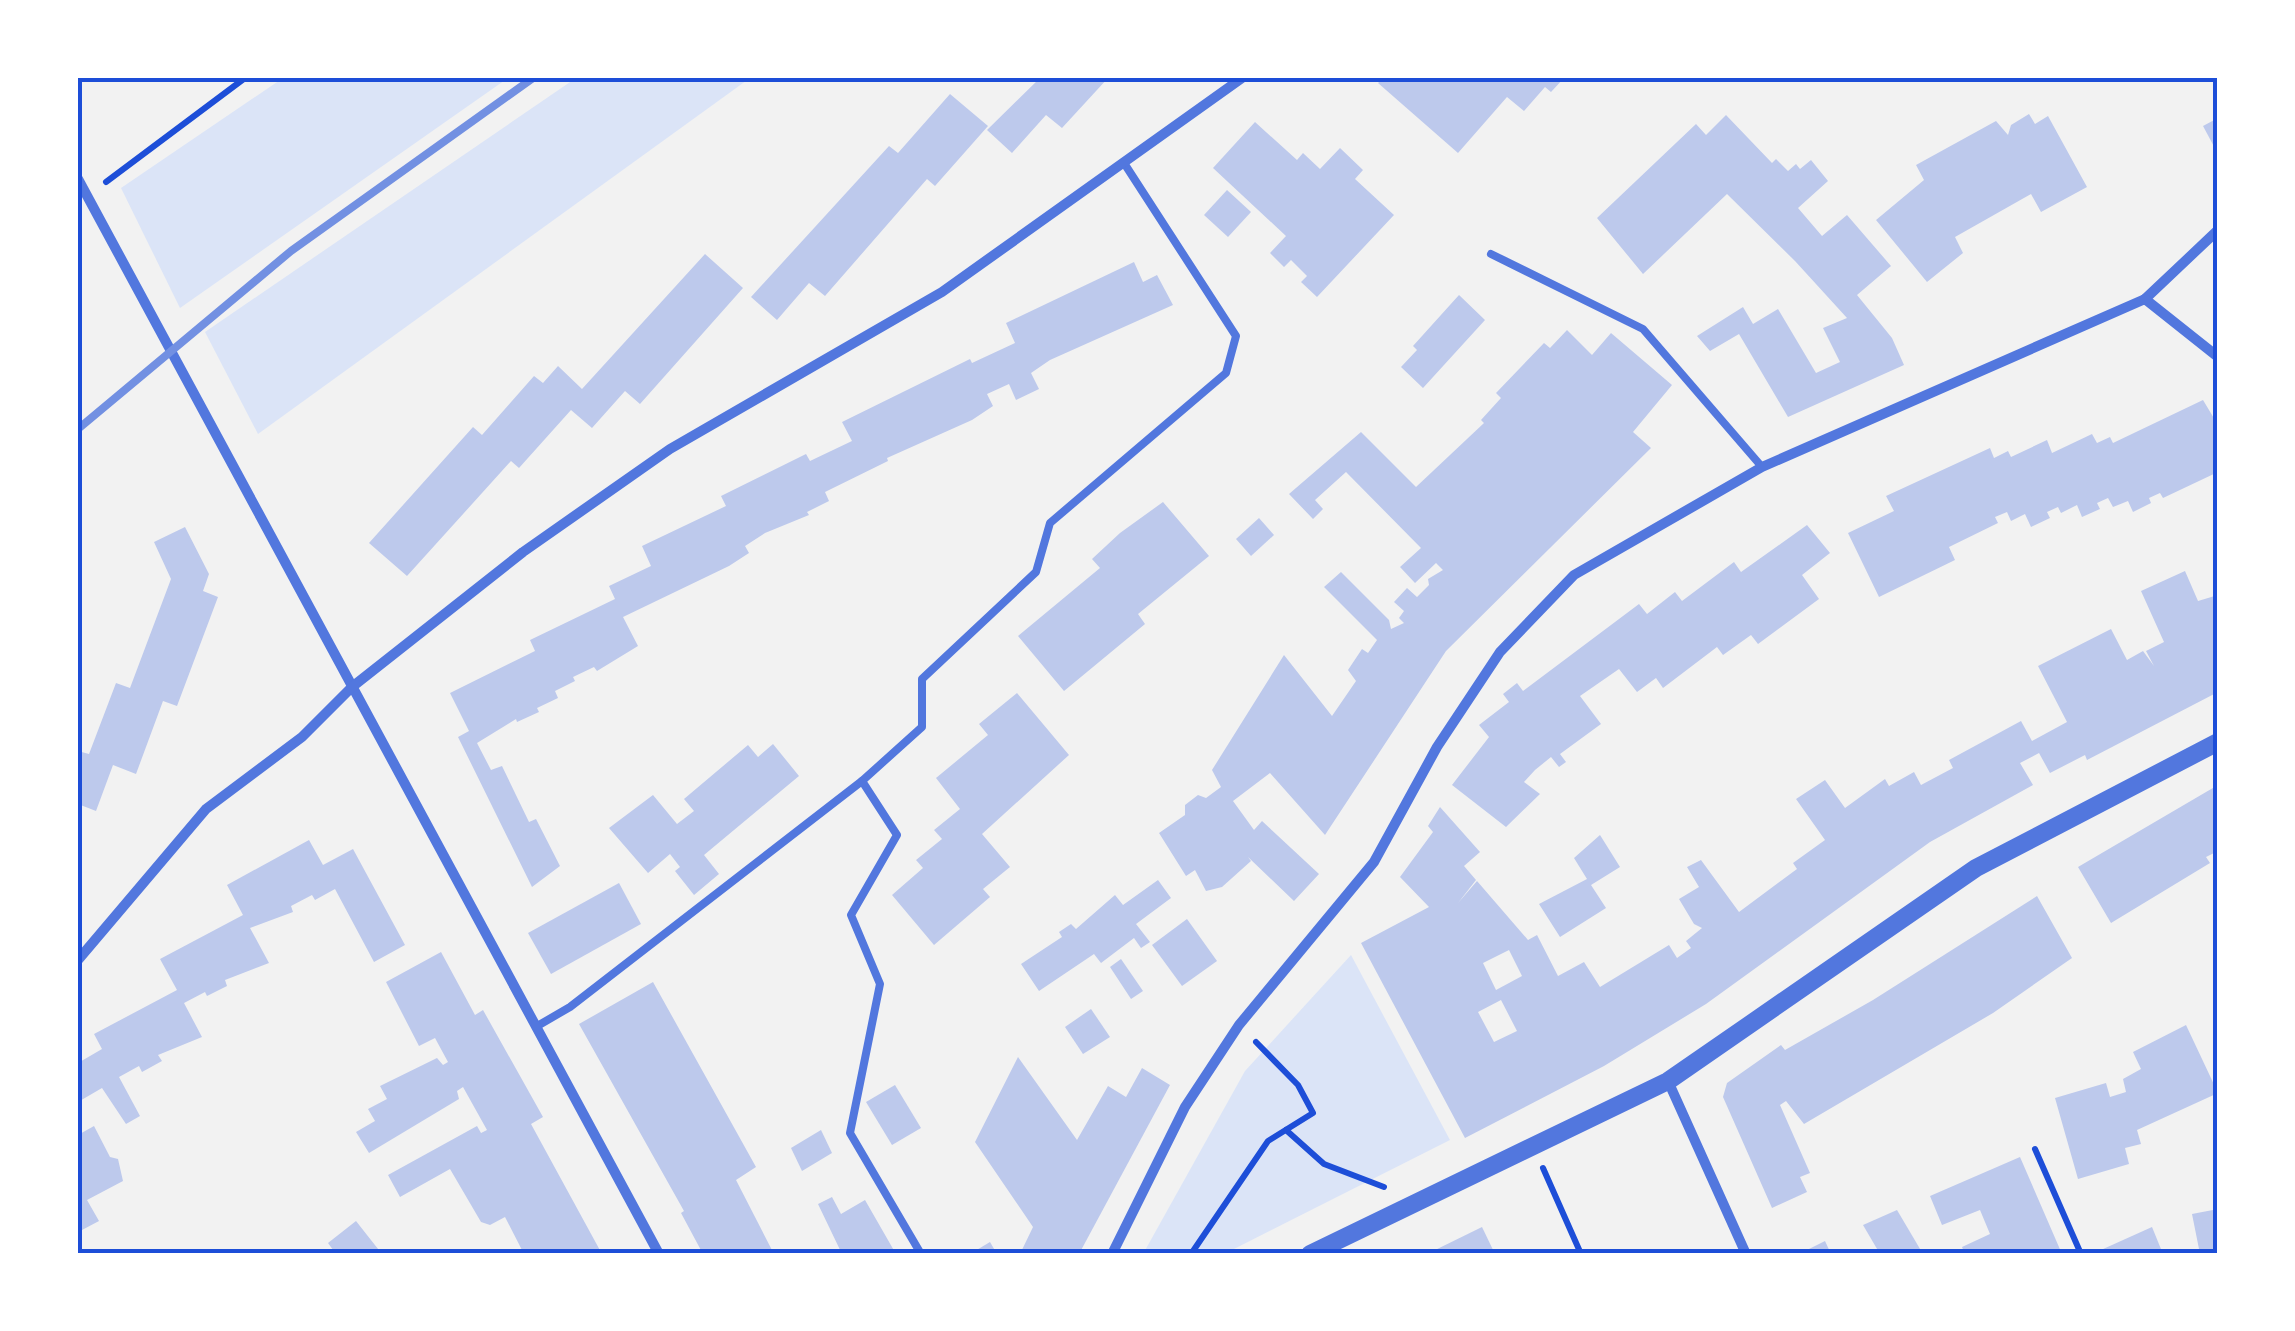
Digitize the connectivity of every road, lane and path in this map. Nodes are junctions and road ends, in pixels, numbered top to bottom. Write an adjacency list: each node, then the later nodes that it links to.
1 (245, 78): 5 (path)
2 (1242, 78): 3 (street)
3 (1124, 163): 11 (street); 13 (lane)
4 (78, 179): 5 (street)
5 (86, 196): 11 (street)
6 (2218, 230): 8 (street)
7 (1491, 254): 10 (lane)
8 (2146, 299): 9 (street); 10 (street)
9 (2218, 358)
10 (1762, 466): 16 (street)
11 (352, 687): 14 (street); 15 (street)
12 (2218, 742): 17 (street)
13 (862, 781): 15 (lane); 23 (lane)
14 (78, 960)
15 (539, 1025): 22 (street)
16 (1239, 1025): 18 (path); 24 (street)
17 (1668, 1081): 19 (street); 28 (street)
18 (1286, 1130): 21 (path); 25 (path)
19 (1533, 1146): 21 (street); 27 (path)
20 (2036, 1149): 29 (path)
21 (1417, 1202): 26 (street)
22 (659, 1254)
23 (921, 1254)
24 (1112, 1254)
25 (1191, 1254)
26 (1310, 1254)
27 (1582, 1254)
28 (1746, 1254)
29 (2081, 1254)

